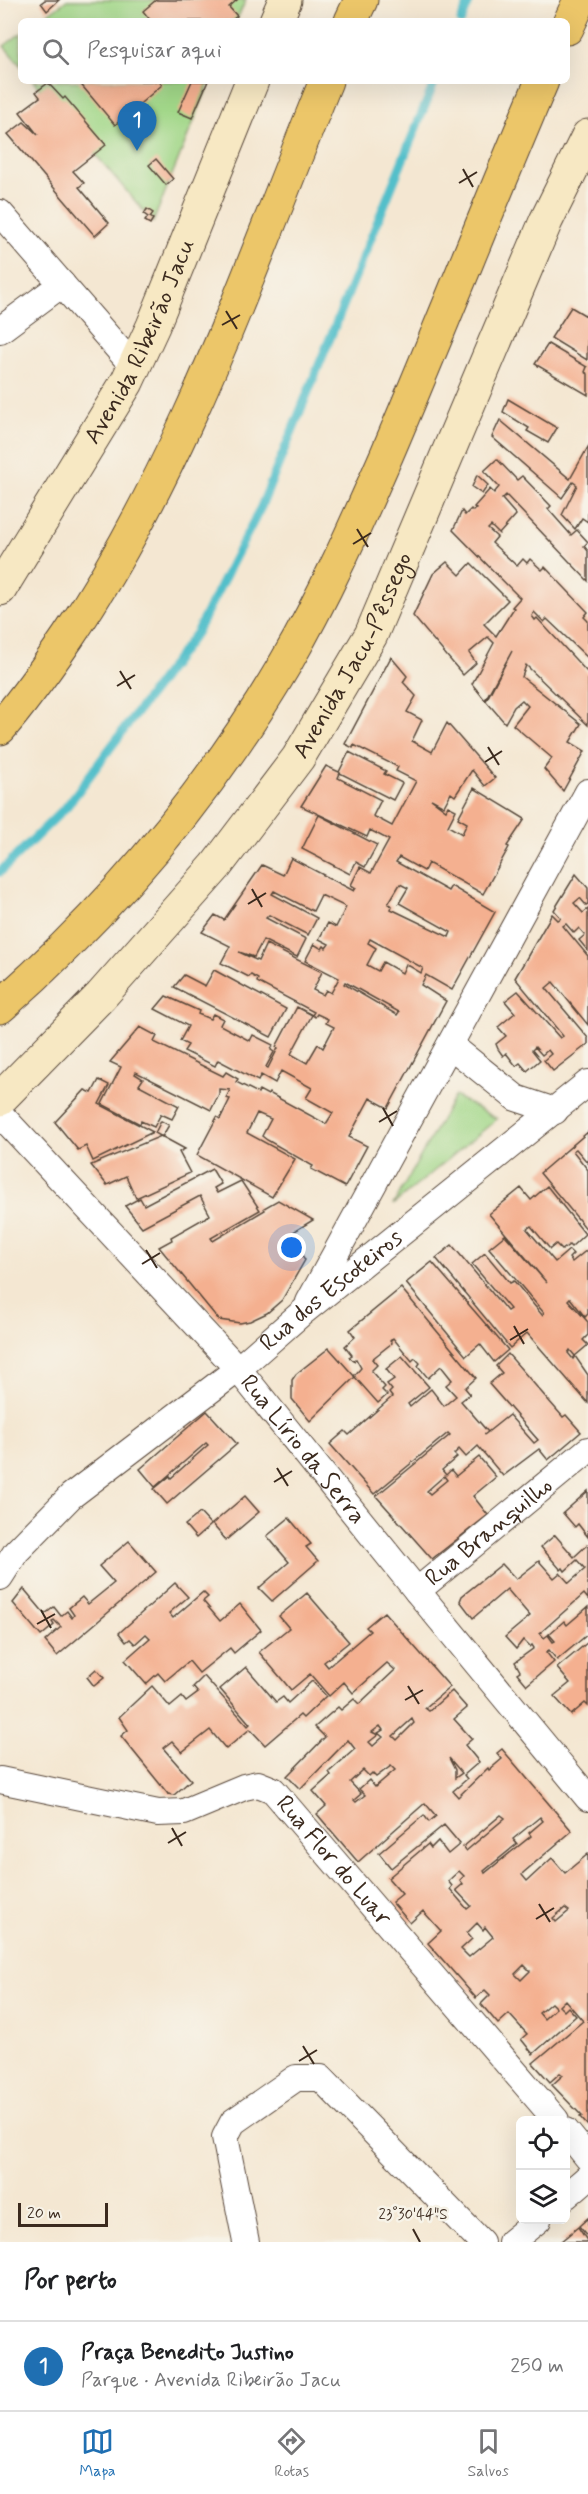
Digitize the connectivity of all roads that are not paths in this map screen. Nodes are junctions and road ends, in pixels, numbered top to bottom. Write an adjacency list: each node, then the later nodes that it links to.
1 (285, 0): 4 (street)
2 (361, 0): 5 (highway)
3 (580, 0): 6 (highway)
4 (277, 18)
5 (352, 18)
6 (570, 22)
7 (251, 84): 14 (street, Avenida Ribeirão Jacu)
8 (325, 84): 16 (highway)
9 (541, 84): 18 (highway)
10 (588, 136): 21 (street, Avenida Jacu-Pêssego)
11 (0, 213): 12 (street)
12 (62, 284): 13 (street); 14 (street)
13 (0, 330)
14 (134, 367): 15 (street, Avenida Ribeirão Jacu)
15 (0, 589)
16 (0, 728)
17 (588, 792): 19 (street)
18 (0, 1007)
19 (450, 1045): 22 (street); 24 (street)
20 (588, 1083): 22 (street, Rua dos Escoteiros)
21 (0, 1099)
22 (555, 1111): 24 (street, Rua dos Escoteiros)
23 (0, 1114): 25 (street, Rua Lírio da Serra)
24 (304, 1311): 25 (street, Rua dos Escoteiros)
25 (238, 1368): 27 (street, Rua dos Escoteiros); 28 (street, Rua Lírio da Serra)
26 (588, 1450): 28 (street, Rua Branquilho)
27 (0, 1576)
28 (417, 1591): 30 (street, Rua Lírio da Serra)
29 (0, 1780): 31 (street, Rua Flor do Luar)
30 (588, 1798)
31 (552, 2116)
32 (570, 2136): 33 (street)
33 (588, 2158)
34 (588, 2177): 35 (street)
35 (570, 2193)
36 (533, 2224): 39 (street)
37 (246, 2242): 38 (street)
38 (481, 2242)
39 (511, 2242)

